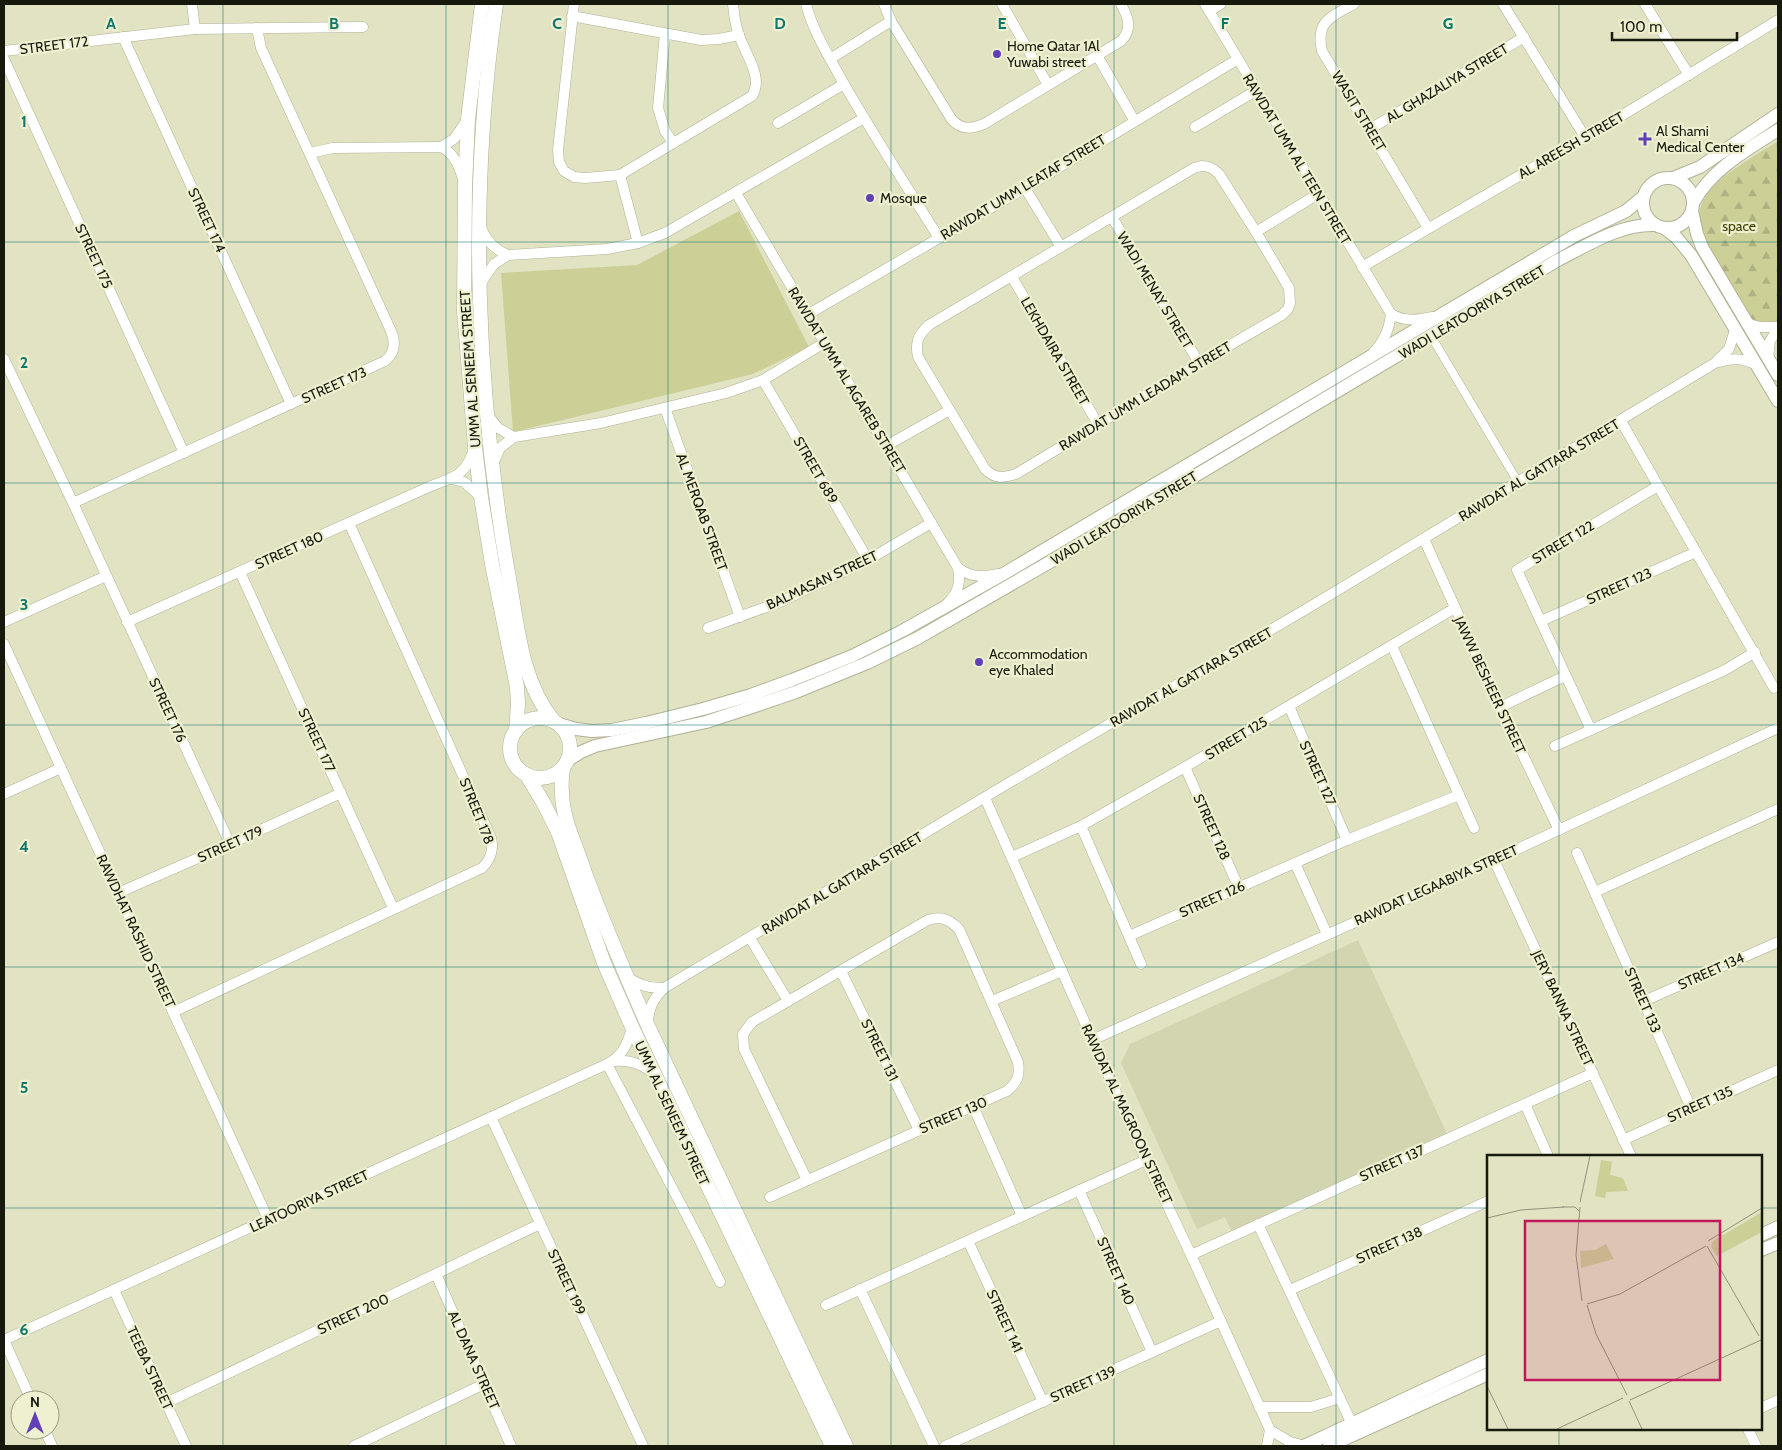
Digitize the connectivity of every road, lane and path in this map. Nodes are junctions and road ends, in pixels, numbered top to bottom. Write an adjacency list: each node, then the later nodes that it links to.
1 (192, 4): 20 (street)
2 (482, 4): 36 (main road, UMM AL SENEEM STREET)
3 (496, 4): 55 (main road, UMM AL SENEEM STREET)
4 (574, 4): 15 (street)
5 (733, 4): 22 (street)
6 (806, 4): 28 (street)
7 (884, 4): 17 (street)
8 (1002, 4): 32 (street)
9 (1121, 4): 26 (street)
10 (1221, 4): 14 (street)
11 (1354, 4): 40 (street, WASIT STREET)
12 (1503, 4): 24 (street)
13 (1645, 4): 30 (street)
14 (1207, 8): 29 (street, RAWDAT UMM AL TEEN STREET)
15 (572, 16): 21 (street); 46 (street)
16 (1778, 20): 30 (street, AL AREESH STREET)
17 (891, 21): 28 (street); 32 (street)
18 (363, 27): 19 (street, STREET 172)
19 (257, 28): 20 (street, STREET 172); 45 (street, STREET 173)
20 (195, 29): 23 (street, STREET 172)
21 (665, 34): 22 (street); 43 (street)
22 (739, 35): 43 (street)
23 (124, 37): 25 (street, STREET 172); 81 (street, STREET 174)
24 (1524, 38): 40 (street, AL GHAZALIYA STREET); 42 (street)
25 (4, 51)
26 (1098, 57): 32 (street); 37 (street)
27 (4, 58): 90 (street, STREET 175)
28 (830, 58): 31 (street)
29 (1238, 59): 33 (street, RAWDAT UMM AL TEEN STREET); 37 (street, RAWDAT UMM LEATAF STREET)
30 (1689, 75): 42 (street, AL AREESH STREET)
31 (844, 84): 35 (street); 38 (street)
32 (1048, 86)
33 (1256, 90): 39 (street); 51 (street, RAWDAT UMM AL TEEN STREET)
34 (1778, 114): 47 (street)
35 (864, 118): 50 (street); 59 (street)
36 (468, 119): 44 (street); 48 (main road, UMM AL SENEEM STREET)
37 (1134, 120): 49 (street, RAWDAT UMM LEATAF STREET)
38 (778, 124)
39 (1196, 127)
40 (1370, 129): 57 (street, WASIT STREET)
41 (1778, 130): 53 (street)
42 (1585, 137): 57 (street, AL AREESH STREET)
43 (673, 143): 46 (street)
44 (441, 147): 45 (street); 48 (street)
45 (310, 153): 81 (street, STREET 173)
46 (620, 175): 60 (street)
47 (1673, 178): 52 (street); 53 (street)
48 (465, 187): 89 (main road, UMM AL SENEEM STREET)
49 (1025, 188): 59 (street, RAWDAT UMM LEATAF STREET); 61 (street)
50 (736, 193): 60 (street); 66 (street, RAWDAT UMM AL AGAREB STREET)
51 (1318, 194): 58 (street); 63 (street, RAWDAT UMM AL TEEN STREET)
52 (1643, 198): 56 (street); 68 (street, WADI LEATOORIYA STREET)
53 (1693, 207): 56 (street); 69 (street)
54 (1112, 217): 58 (street, RAWDAT UMM LEADAM STREET); 61 (street, RAWDAT UMM LEADAM STREET); 76 (street, WADI MENAY STREET)
55 (480, 226): 62 (street); 65 (main road, UMM AL SENEEM STREET)
56 (1660, 226): 69 (street); 71 (street, WADI LEATOORIYA STREET)
57 (1428, 228): 63 (street, AL AREESH STREET)
58 (1256, 232): 76 (street, RAWDAT UMM LEADAM STREET)
59 (938, 238): 66 (street, RAWDAT UMM LEATAF STREET)
60 (638, 243): 62 (street)
61 (1062, 248): 64 (street, RAWDAT UMM LEADAM STREET)
62 (508, 255): 65 (street)
63 (1362, 268): 67 (street, RAWDAT UMM AL TEEN STREET)
64 (1012, 277): 83 (street, RAWDAT UMM LEADAM STREET); 86 (street, LEKHDAIRA STREET)
65 (481, 283): 84 (main road, UMM AL SENEEM STREET)
66 (807, 314): 72 (street, RAWDAT UMM AL AGAREB STREET)
67 (1390, 314): 68 (street); 73 (street)
68 (1438, 316): 73 (street, WADI LEATOORIYA STREET)
69 (1741, 326): 70 (street); 75 (street); 77 (street, RAWDAT AL GATTARA STREET)
70 (1778, 328): 75 (street)
71 (1430, 336): 93 (street); 125 (street, WADI LEATOORIYA STREET)
72 (824, 343): 79 (street); 88 (street, RAWDAT UMM AL AGAREB STREET)
73 (1372, 355): 104 (street, WADI LEATOORIYA STREET)
74 (4, 359): 96 (street, STREET 176)
75 (1763, 361): 77 (street, RAWDAT AL GATTARA STREET); 78 (street); 80 (street)
76 (1199, 363): 86 (street, RAWDAT UMM LEADAM STREET)
77 (1715, 363): 85 (street, RAWDAT AL GATTARA STREET)
78 (1778, 375)
79 (763, 380): 82 (street); 101 (street, STREET 689)
80 (1778, 401)
81 (291, 404): 90 (street, STREET 173)
82 (664, 408): 87 (street); 108 (street, AL MERQAB STREET)
83 (948, 411): 86 (street, RAWDAT UMM LEADAM STREET); 88 (street)
84 (488, 414): 87 (street); 91 (main road, UMM AL SENEEM STREET)
85 (1621, 421): 93 (street, RAWDAT AL GATTARA STREET); 94 (street)
86 (1098, 424)
87 (514, 437): 91 (street)
88 (886, 446): 97 (street, RAWDAT UMM AL AGAREB STREET)
89 (475, 447): 92 (street, STREET 180); 95 (main road, UMM AL SENEEM STREET)
90 (184, 454): 96 (street, STREET 173)
91 (493, 464): 120 (main road, UMM AL SENEEM STREET)
92 (452, 479): 95 (street); 98 (street, STREET 180)
93 (1518, 482): 99 (street, RAWDAT AL GATTARA STREET)
94 (1658, 486): 100 (street); 109 (street, STREET 122)
95 (481, 497): 122 (main road, UMM AL SENEEM STREET)
96 (74, 504): 105 (street, STREET 176)
97 (931, 523): 101 (street, BALMASAN STREET); 102 (street, RAWDAT UMM AL AGAREB STREET)
98 (349, 524): 103 (street, STREET 180); 146 (street, STREET 178)
99 (1424, 539): 106 (street, JAWW BESHEER STREET); 132 (street, RAWDAT AL GATTARA STREET)
100 (1696, 552): 109 (street, STREET 123); 115 (street)
101 (868, 560): 108 (street, BALMASAN STREET)
102 (958, 568): 104 (street); 107 (street)
103 (240, 572): 111 (street, STREET 180); 129 (street, STREET 177)
104 (1005, 573): 107 (street, WADI LEATOORIYA STREET)
105 (106, 576): 110 (street); 111 (street, STREET 176)
106 (1455, 608): 114 (street, STREET 125); 119 (street, JAWW BESHEER STREET)
107 (943, 609): 120 (street, WADI LEATOORIYA STREET)
108 (740, 617): 112 (street, BALMASAN STREET)
109 (1541, 621): 116 (street, STREET 122)
110 (4, 622)
111 (127, 622): 138 (street, STREET 176)
112 (708, 628)
113 (4, 644): 127 (street, RAWDHAT RASHID STREET)
114 (1392, 646): 118 (street, STREET 125); 131 (street)
115 (1755, 652): 117 (street); 123 (street)
116 (1565, 676): 119 (street); 123 (street, STREET 122)
117 (1774, 688)
118 (1289, 706): 126 (street, STREET 125); 137 (street, STREET 127)
119 (1500, 707): 136 (street, JAWW BESHEER STREET)
120 (556, 722): 122 (main road); 125 (main road)
121 (1778, 728): 136 (street, RAWDAT LEGAABIYA STREET)
122 (516, 730): 128 (main road)
123 (1591, 730): 124 (street)
124 (1555, 746)
125 (566, 764): 128 (main road); 154 (main road, UMM AL SENEEM STREET)
126 (1186, 767): 134 (street, STREET 125); 143 (street, STREET 128)
127 (61, 768): 130 (street); 145 (street, RAWDHAT RASHID STREET)
128 (526, 774): 161 (main road, UMM AL SENEEM STREET)
129 (341, 793): 138 (street, STREET 179); 146 (street, STREET 177)
130 (4, 794)
131 (1458, 795): 135 (street); 137 (street, STREET 126)
132 (985, 798): 140 (street, RAWDAT AL MAGROON STREET); 149 (street, RAWDAT AL GATTARA STREET)
133 (1778, 809): 144 (street)
134 (1081, 826): 140 (street, STREET 125); 148 (street)
135 (1474, 828)
136 (1559, 830): 141 (street, RAWDAT LEGAABIYA STREET)
137 (1347, 840): 142 (street, STREET 126)
138 (230, 844): 145 (street, STREET 179)
139 (1577, 853): 144 (street, STREET 133)
140 (1012, 857): 153 (street, RAWDAT AL MAGROON STREET)
141 (1494, 860): 147 (street, RAWDAT LEGAABIYA STREET); 166 (street, JERY BANNA STREET)
142 (1296, 863): 143 (street, STREET 126); 147 (street)
143 (1239, 888): 148 (street, STREET 126)
144 (1595, 892): 158 (street, STREET 133)
145 (118, 893): 159 (street, RAWDHAT RASHID STREET)
146 (393, 908): 159 (street, STREET 178)
147 (1327, 934): 162 (street, RAWDAT LEGAABIYA STREET)
148 (1129, 936): 151 (street)
149 (750, 938): 155 (street, RAWDAT AL GATTARA STREET); 156 (street)
150 (1778, 942): 158 (street, STREET 134)
151 (1141, 964)
152 (841, 970): 156 (street, STREET 130); 157 (street, STREET 130); 171 (street, STREET 131)
153 (1062, 971): 157 (street); 162 (street, RAWDAT AL MAGROON STREET)
154 (625, 975): 155 (street); 160 (main road, UMM AL SENEEM STREET)
155 (664, 988): 160 (street, RAWDAT AL GATTARA STREET)
156 (788, 1001): 176 (street, STREET 130)
157 (992, 1001): 168 (street, STREET 130)
158 (1644, 1001): 169 (street, STREET 133)
159 (173, 1012): 181 (street, RAWDHAT RASHID STREET)
160 (648, 1026): 217 (main road, UMM AL SENEEM STREET)
161 (632, 1027): 163 (street); 165 (main road, UMM AL SENEEM STREET)
162 (1092, 1040): 175 (street, RAWDAT AL MAGROON STREET)
163 (610, 1063): 165 (street); 170 (street, LEATOORIYA STREET); 191 (street)
164 (1778, 1070): 169 (street, STREET 135)
165 (652, 1072): 216 (main road, UMM AL SENEEM STREET)
166 (1593, 1073): 167 (street, STREET 137); 172 (street, JERY BANNA STREET)
167 (1525, 1104): 173 (street); 183 (street, STREET 137)
168 (973, 1106): 171 (street, STREET 130); 180 (street)
169 (1691, 1108): 172 (street, STREET 135)
170 (491, 1117): 181 (street, LEATOORIYA STREET); 182 (street, STREET 199)
171 (919, 1130): 176 (street, STREET 130)
172 (1623, 1140): 174 (street, JERY BANNA STREET)
173 (1548, 1155)
174 (1630, 1155)
175 (1146, 1160): 177 (street); 189 (street, RAWDAT AL MAGROON STREET)
176 (807, 1180): 178 (street, STREET 130)
177 (1079, 1190): 180 (street); 198 (street, STREET 140)
178 (770, 1197)
179 (1487, 1201): 194 (street, STREET 138)
180 (1022, 1216): 186 (street)
181 (268, 1219): 193 (street, LEATOORIYA STREET)
182 (540, 1224): 190 (street, STREET 200); 215 (street, STREET 199)
183 (1258, 1224): 189 (street, STREET 137); 194 (street)
184 (1778, 1227): 185 (street)
185 (1762, 1235)
186 (968, 1241): 192 (street); 205 (street, STREET 141)
187 (1778, 1242): 188 (street)
188 (1762, 1250)
189 (1191, 1255): 196 (street, RAWDAT AL MAGROON STREET)
190 (436, 1274): 201 (street, AL DANA STREET); 206 (street, STREET 200)
191 (720, 1282)
192 (860, 1289): 195 (street); 218 (street)
193 (114, 1290): 197 (street, LEATOORIYA STREET); 206 (street, TEEBA STREET)
194 (1290, 1290): 203 (street)
195 (826, 1304)
196 (1221, 1321): 198 (street, STREET 139); 207 (street, RAWDAT AL MAGROON STREET)
197 (4, 1340): 202 (street)
198 (1152, 1352): 205 (street, STREET 139)
199 (1487, 1360): 209 (street)
200 (1487, 1374): 222 (street)
201 (484, 1384): 213 (street); 214 (street, AL DANA STREET)
202 (26, 1390)
203 (1340, 1398): 207 (street); 209 (street)
204 (1778, 1400): 208 (street)
205 (1043, 1402): 219 (street, STREET 139)
206 (166, 1403): 212 (street, TEEBA STREET)
207 (1259, 1407): 210 (street, RAWDAT AL MAGROON STREET)
208 (1762, 1408)
209 (1352, 1424): 221 (street)
210 (1270, 1430): 220 (street); 221 (street)
211 (1748, 1430): 223 (street)
212 (186, 1446)
213 (354, 1446)
214 (512, 1446)
215 (642, 1446)
216 (832, 1446)
217 (846, 1446)
218 (934, 1446)
219 (945, 1446)
220 (1267, 1446)
221 (1305, 1446)
222 (1329, 1446)
223 (1756, 1446)

